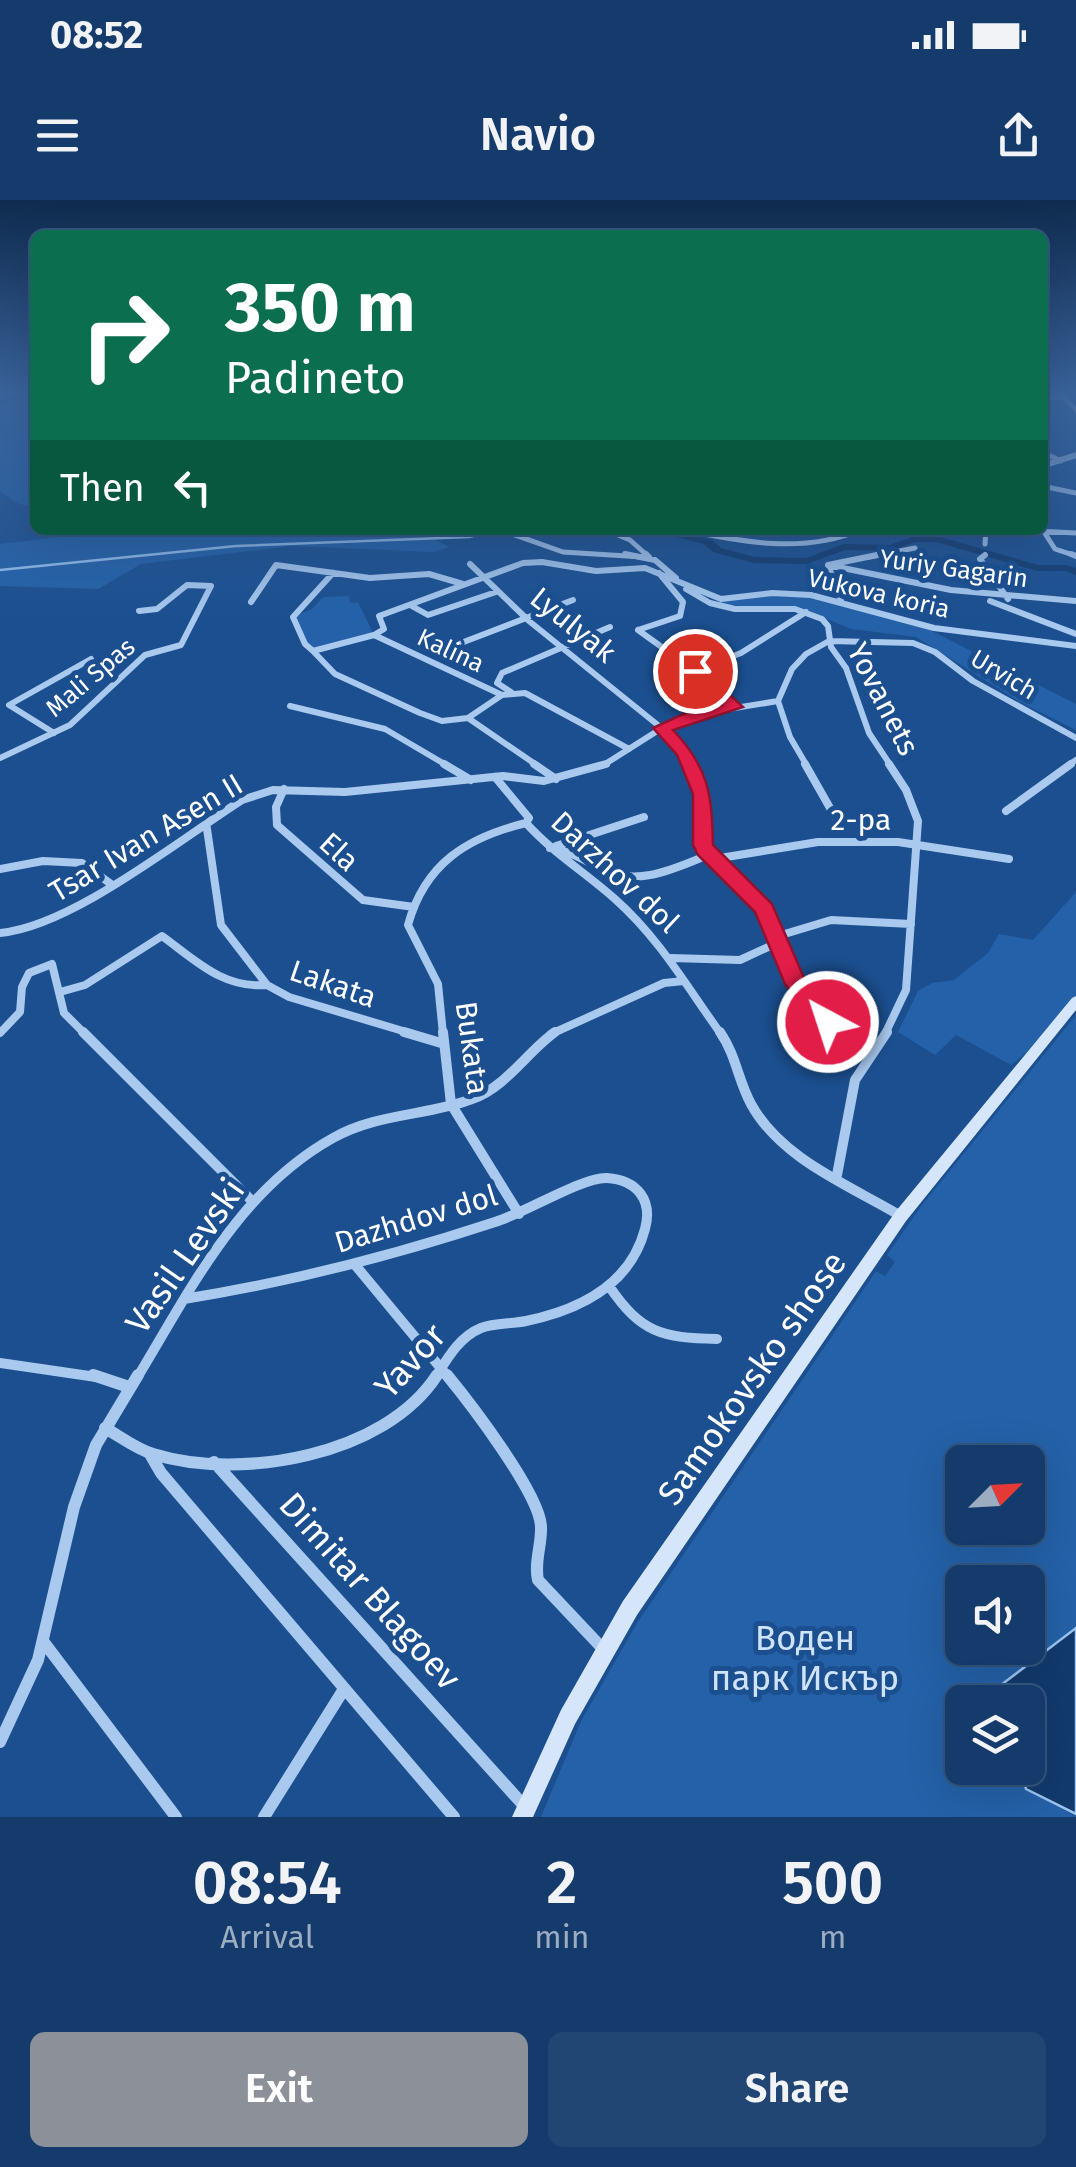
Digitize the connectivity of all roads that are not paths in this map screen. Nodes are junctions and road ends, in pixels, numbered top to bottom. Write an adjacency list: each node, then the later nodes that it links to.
1 (1072, 484): 3 (street)
2 (1048, 487): 3 (street)
3 (1066, 490): 4 (street)
4 (1076, 493)
5 (1048, 532): 6 (street)
6 (1076, 533)
7 (515, 535): 17 (street)
8 (625, 535): 17 (street)
9 (712, 535): 10 (street)
10 (849, 535)
11 (986, 535): 13 (street)
12 (1046, 535): 16 (street)
13 (985, 544)
14 (915, 548): 19 (street)
15 (985, 555): 27 (street)
16 (1076, 556)
17 (650, 558): 23 (street)
18 (470, 564): 22 (street, Lyulyak)
19 (828, 565): 26 (street, Yuriy Gagarin); 29 (street)
20 (656, 570): 22 (street); 23 (street); 47 (street)
21 (333, 573): 24 (street); 30 (street); 45 (street)
22 (481, 578): 24 (street); 25 (street, Lyulyak)
23 (677, 580): 29 (street, Vukova koria); 34 (street)
24 (463, 584): 32 (street)
25 (496, 592): 32 (street); 35 (street, Lyulyak)
26 (979, 596): 27 (street, Yuriy Gagarin); 38 (street)
27 (1008, 599): 31 (street, Yuriy Gagarin)
28 (574, 600): 35 (street)
29 (841, 600): 44 (street, Vukova koria)
30 (251, 602)
31 (1076, 602)
32 (410, 604): 37 (street)
33 (139, 611): 56 (street, Mali Spas)
34 (806, 612): 40 (street, Yovanets); 47 (street)
35 (525, 615): 42 (street); 43 (street, Lyulyak)
36 (610, 627): 43 (street)
37 (384, 629): 39 (street, Kalina)
38 (1076, 634)
39 (374, 636): 45 (street); 50 (street, Kalina)
40 (829, 641): 41 (street); 51 (street); 70 (street, Yovanets)
41 (913, 642): 57 (street, Urvich)
42 (461, 644)
43 (564, 645): 49 (street); 55 (street, Lyulyak)
44 (1076, 646)
45 (313, 650): 54 (street)
46 (91, 659): 56 (street)
47 (695, 671): 53 (street)
48 (525, 692): 49 (street, Kalina); 58 (street)
49 (513, 694): 50 (street, Kalina)
50 (502, 695): 54 (street)
51 (778, 701): 53 (street); 68 (street)
52 (290, 706): 63 (street)
53 (734, 707): 55 (street)
54 (468, 718): 62 (street)
55 (662, 728): 58 (street); 72 (street, Lyulyak)
56 (54, 734): 59 (street, Mali Spas)
57 (1076, 738)
58 (629, 749): 62 (street)
59 (0, 758)
60 (1076, 760): 65 (street)
61 (495, 777): 62 (street, Tsar Ivan Asen II); 63 (street, Tsar Ivan Asen II); 69 (street, Darzhov dol)
62 (556, 778)
63 (471, 780): 64 (street, Tsar Ivan Asen II)
64 (284, 789): 67 (street, Tsar Ivan Asen II); 76 (street, Ela)
65 (1006, 812)
66 (644, 817): 71 (street)
67 (206, 822): 75 (street, Tsar Ivan Asen II); 82 (street, Lakata)
68 (838, 822)
69 (526, 823): 71 (street, Darzhov dol); 76 (street)
70 (916, 842): 72 (street, 2-ра); 73 (street, 2-ра); 77 (street, Yovanets)
71 (548, 847): 72 (street, 2-ра); 80 (street, Darzhov dol)
72 (711, 857): 79 (street)
73 (1009, 859)
74 (0, 869): 75 (street)
75 (110, 884): 78 (street, Tsar Ivan Asen II)
76 (414, 907): 86 (street, Bukata)
77 (911, 924): 79 (street); 87 (street, Yovanets)
78 (0, 933)
79 (779, 939): 80 (street); 87 (street)
80 (672, 958): 81 (street, Darzhov dol)
81 (684, 981): 88 (street, Vasil Levski); 89 (street, Darzhov dol)
82 (267, 985): 83 (street); 86 (street, Lakata)
83 (60, 992): 85 (street); 90 (street)
84 (1076, 1001): 93 (main road, Samokovsko shose)
85 (0, 1033)
86 (441, 1043): 88 (street, Bukata)
87 (870, 1054): 89 (street, Yovanets)
88 (450, 1104): 90 (street, Vasil Levski); 92 (street, Bukata)
89 (837, 1175): 93 (street, Darzhov dol)
90 (250, 1200): 96 (street, Vasil Levski)
91 (646, 1206): 92 (street, Dazhdov dol); 95 (street, Yavor)
92 (519, 1214): 94 (street, Dazhdov dol)
93 (901, 1216): 105 (main road, Samokovsko shose)
94 (356, 1266): 96 (street, Dazhdov dol); 99 (street)
95 (609, 1286): 97 (street); 99 (street, Yavor)
96 (184, 1299): 100 (street, Vasil Levski)
97 (717, 1338)
98 (0, 1363): 100 (street)
99 (442, 1366): 103 (street, Yavor); 105 (street)
100 (128, 1387): 101 (street, Vasil Levski)
101 (105, 1428): 102 (street); 104 (street, Vasil Levski)
102 (150, 1454): 103 (street); 106 (street)
103 (214, 1462): 108 (street, Dimitar Blagoev)
104 (44, 1641): 107 (street, Vasil Levski); 109 (street)
105 (604, 1650): 108 (main road, Samokovsko shose)
106 (344, 1689): 110 (street); 111 (street)
107 (0, 1742)
108 (524, 1812)
109 (176, 1817)
110 (264, 1817)
111 (454, 1817)

